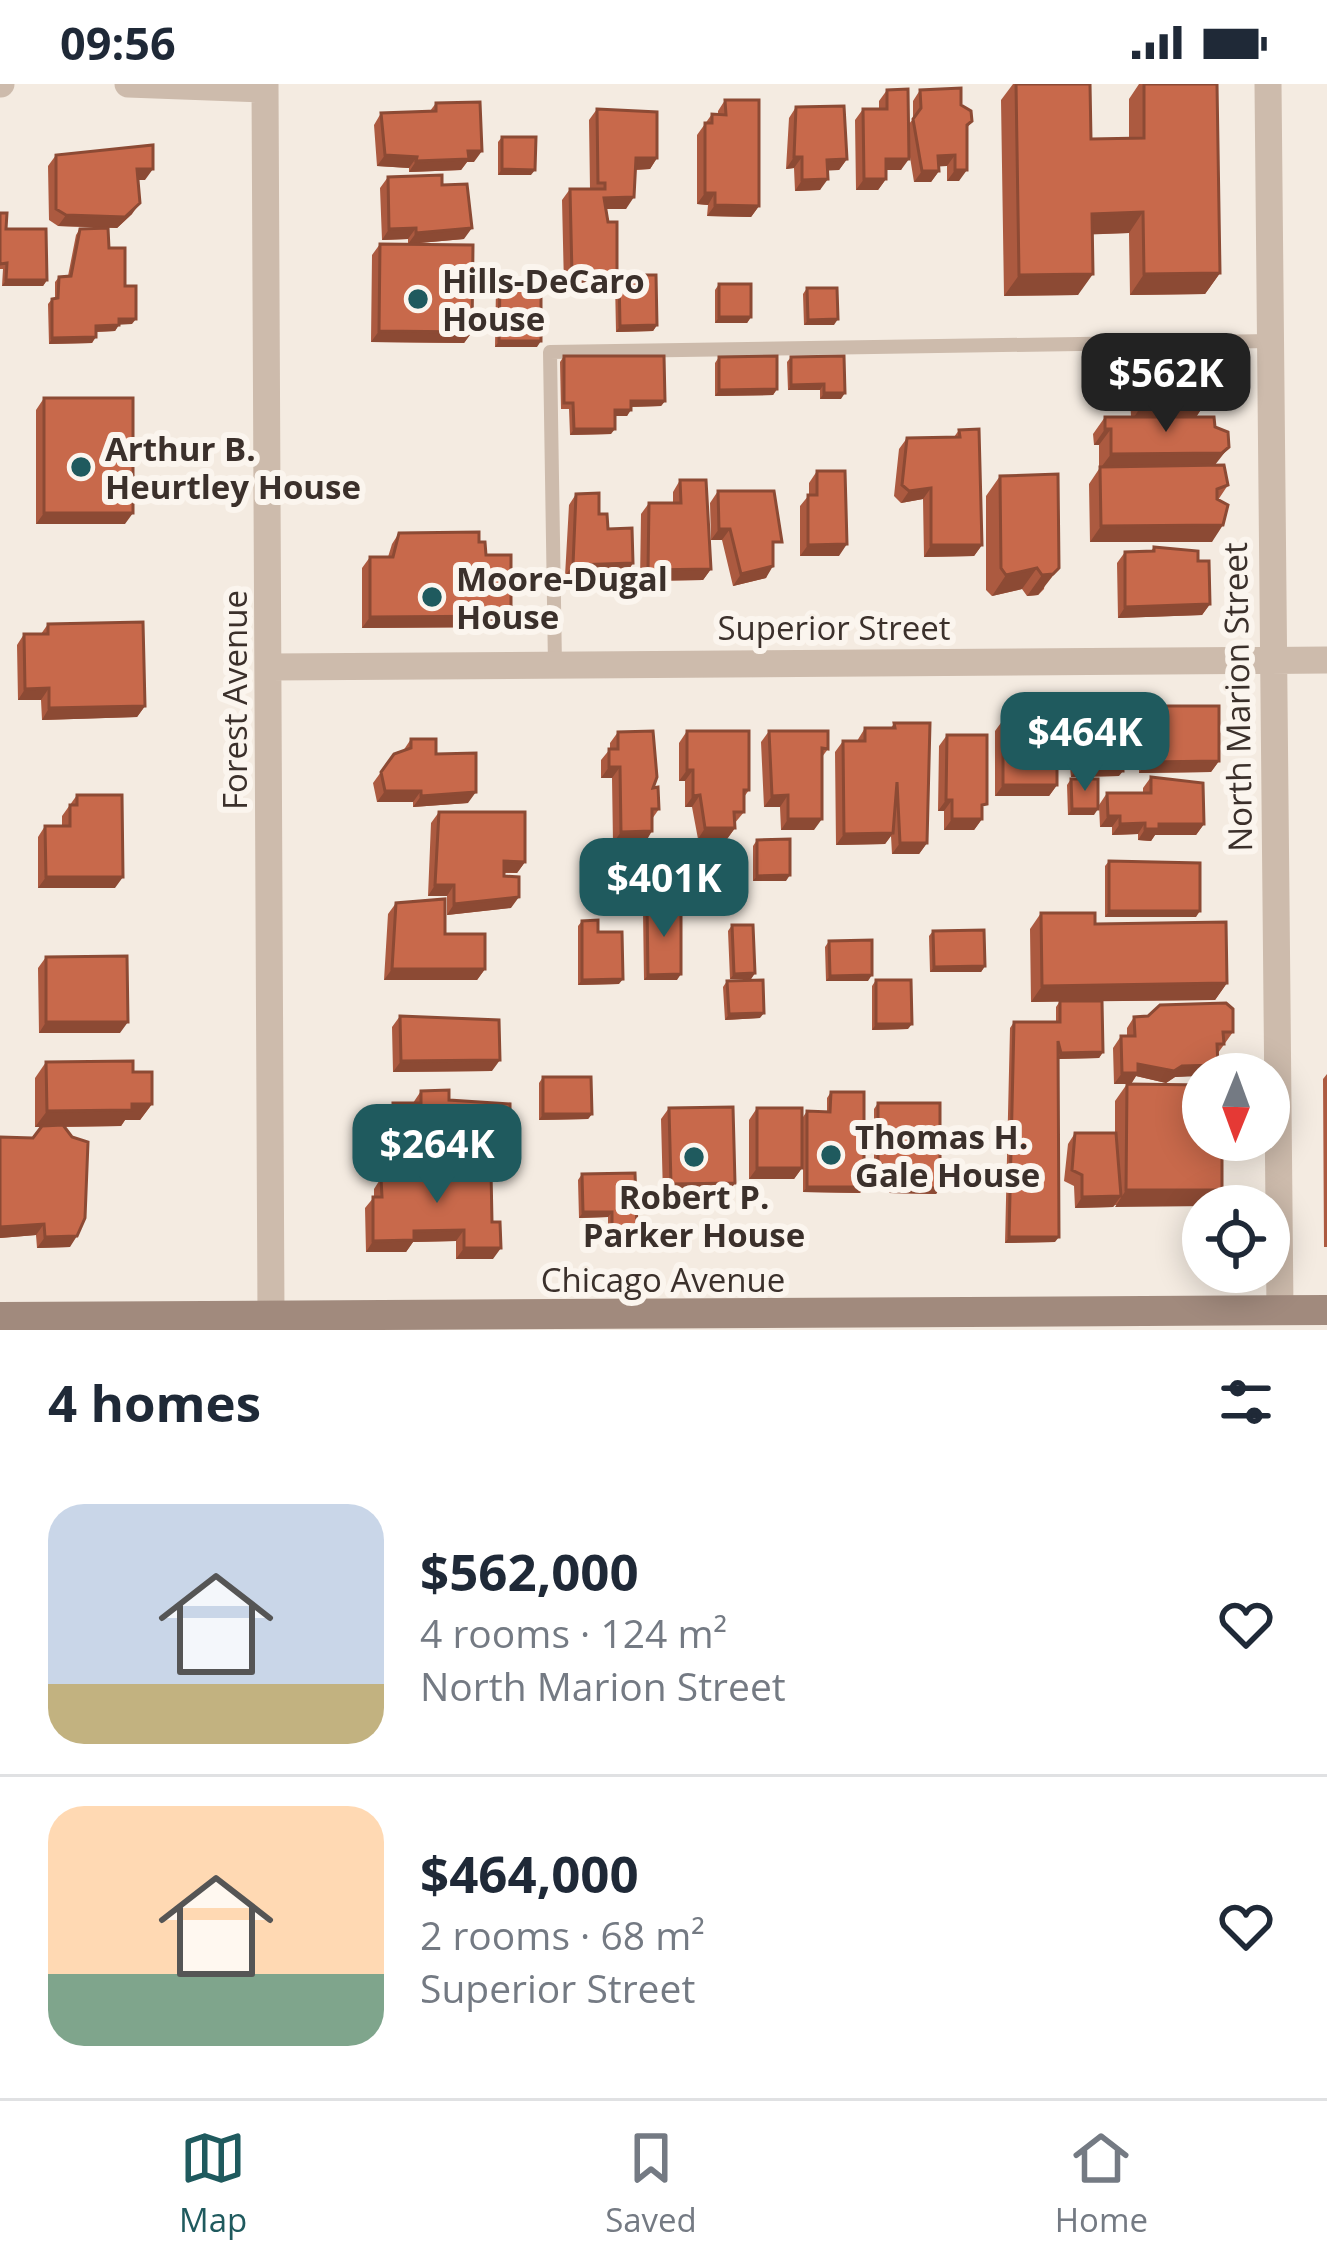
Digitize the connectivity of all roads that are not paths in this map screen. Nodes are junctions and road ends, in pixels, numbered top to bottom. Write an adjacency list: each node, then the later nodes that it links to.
1 (128, 84): 3 (street)
2 (1268, 84): 4 (street, North Marion Street)
3 (265, 86): 8 (street, Forest Avenue)
4 (1270, 341): 6 (street, North Marion Street); 7 (lane)
5 (1327, 660): 6 (street, Superior Street)
6 (1272, 661): 7 (street, Superior Street); 9 (street, North Marion Street)
7 (555, 665): 8 (street, Superior Street)
8 (270, 667): 12 (street, Forest Avenue)
9 (1280, 1310): 10 (main road, Chicago Avenue); 13 (main road, Chicago Avenue)
10 (1327, 1310)
11 (0, 1317): 12 (main road, Chicago Avenue)
12 (271, 1317): 14 (main road, Chicago Avenue)
13 (910, 1322): 14 (main road, Chicago Avenue)
14 (379, 1323)

